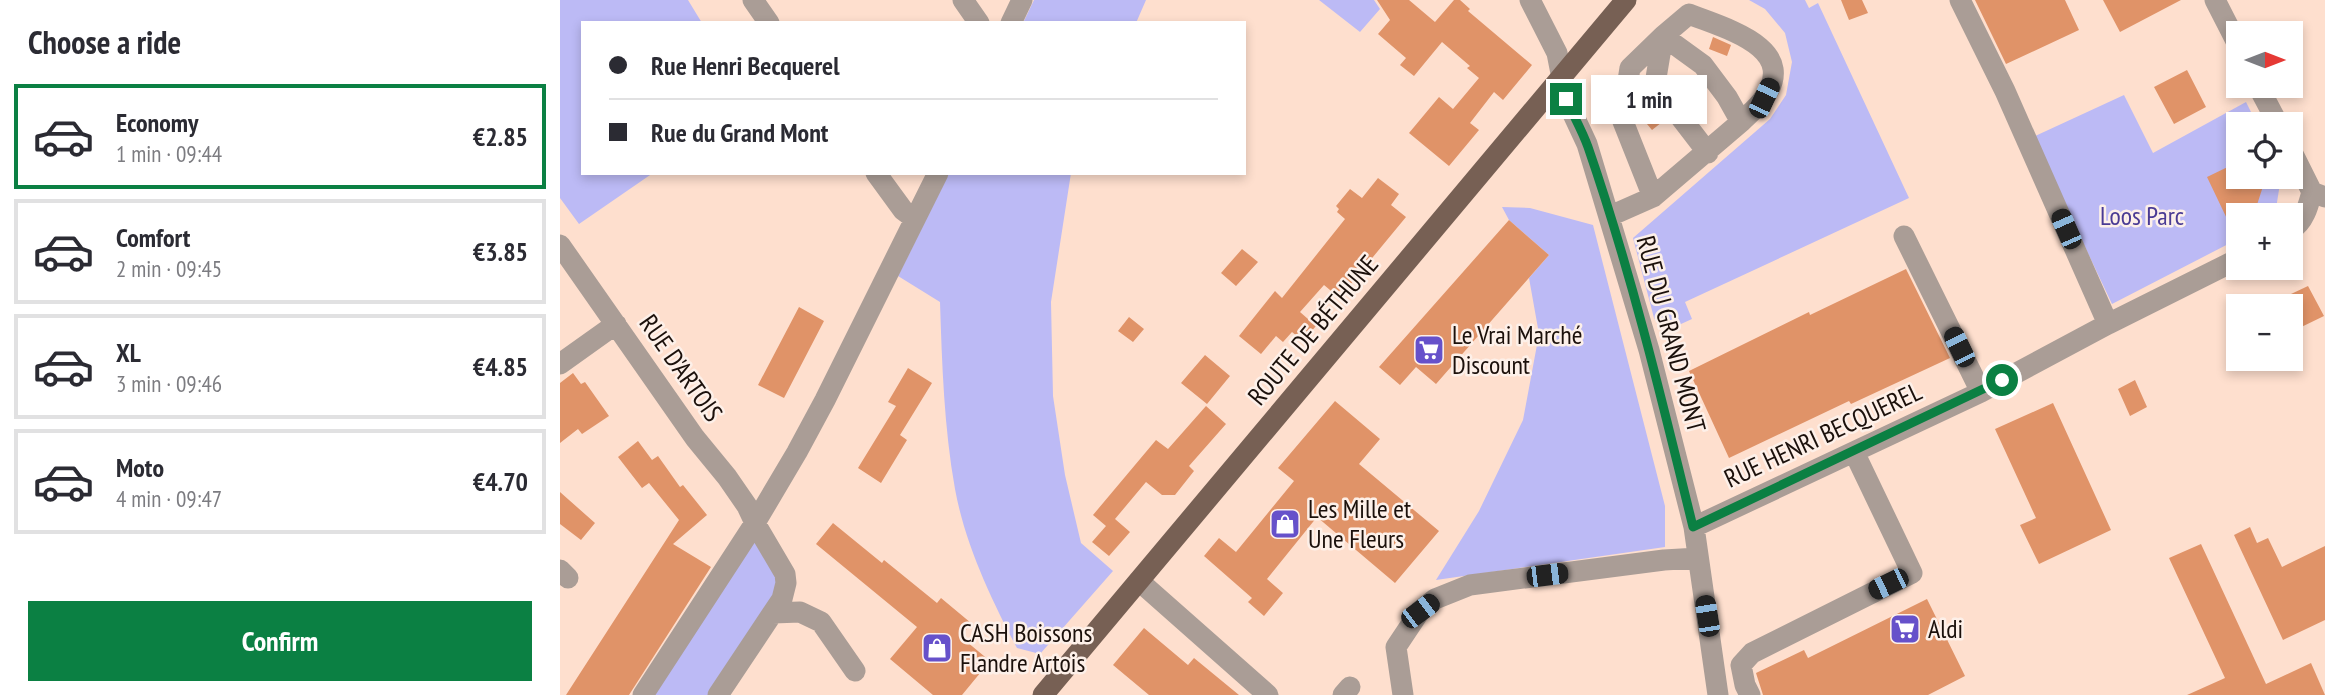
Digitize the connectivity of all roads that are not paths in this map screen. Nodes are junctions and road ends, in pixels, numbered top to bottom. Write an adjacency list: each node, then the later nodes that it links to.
1 (752, 0): 8 (street)
2 (963, 0): 9 (street)
3 (1023, 0): 10 (street)
4 (1626, 0): 13 (main road, ROUTE DE BÉTHUNE)
5 (1960, 0): 28 (street)
6 (2215, 0): 11 (street)
7 (1529, 1): 13 (street, RUE DU GRAND MONT)
8 (768, 21)
9 (978, 21)
10 (1012, 21)
11 (2226, 22)
12 (1663, 36): 14 (street); 14 (street); 15 (street); 20 (street)
13 (1561, 76): 21 (street, RUE DU GRAND MONT); 35 (main road, ROUTE DE BÉTHUNE)
14 (1741, 122): 15 (street)
15 (1708, 153): 20 (street)
16 (2303, 170): 19 (street)
17 (878, 175): 23 (street)
18 (937, 175): 23 (street)
19 (2318, 195): 22 (street)
20 (1653, 197): 21 (street)
21 (1610, 216): 33 (street, RUE DU GRAND MONT)
22 (2303, 217)
23 (915, 219): 32 (street)
24 (1903, 236): 30 (street)
25 (560, 245): 27 (street, RUE D'ARTOIS)
26 (2226, 265): 28 (street, RUE HENRI BECQUEREL)
27 (616, 324): 29 (street); 32 (street, RUE D'ARTOIS)
28 (2108, 324): 30 (street, RUE HENRI BECQUEREL)
29 (560, 364)
30 (1981, 392): 31 (street, RUE HENRI BECQUEREL)
31 (1854, 452): 33 (street, RUE HENRI BECQUEREL); 44 (street)
32 (755, 523): 36 (street, RUE D'ARTOIS); 38 (street)
33 (1693, 527): 34 (street, RUE DU GRAND MONT)
34 (1698, 558): 42 (street); 43 (street, RUE DU GRAND MONT)
35 (1139, 580): 40 (main road, ROUTE DE BÉTHUNE); 41 (street)
36 (773, 613): 37 (street); 39 (street, RUE D'ARTOIS)
37 (855, 671)
38 (643, 695)
39 (718, 695)
40 (1044, 695)
41 (1268, 695)
42 (1403, 695)
43 (1718, 695)
44 (1750, 695)

